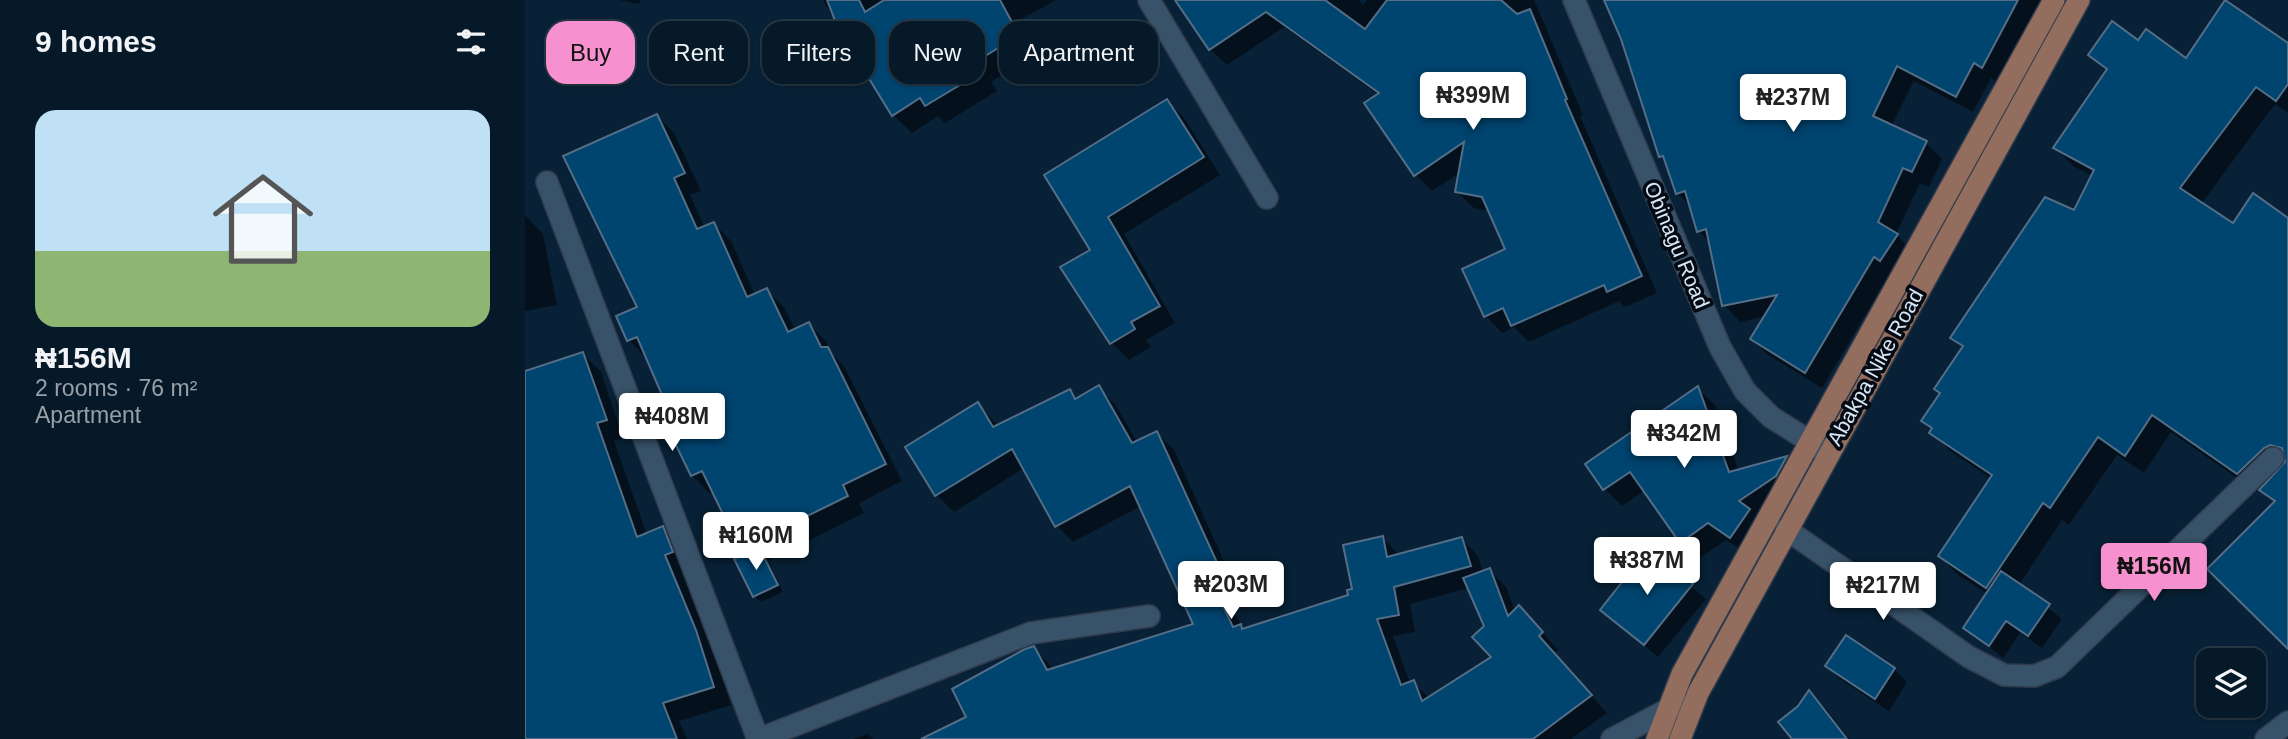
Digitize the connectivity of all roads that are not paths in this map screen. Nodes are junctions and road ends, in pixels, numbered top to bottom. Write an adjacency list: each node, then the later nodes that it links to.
1 (1149, 0): 6 (street)
2 (1574, 0): 7 (street, Obinagu Road)
3 (2054, 0): 7 (main road, Abakpa Nike Road)
4 (2079, 0): 8 (main road, Abakpa Nike Road)
5 (547, 182): 15 (street)
6 (1267, 198)
7 (1809, 441): 8 (street, Obinagu Road); 13 (main road, Abakpa Nike Road)
8 (1828, 453): 10 (main road, Abakpa Nike Road)
9 (2273, 458): 10 (street)
10 (1786, 529): 12 (main road, Abakpa Nike Road)
11 (1149, 616): 15 (street)
12 (1698, 693): 13 (street); 18 (main road, Abakpa Nike Road)
13 (1670, 708): 16 (street); 17 (main road, Abakpa Nike Road)
14 (2288, 722): 19 (street)
15 (759, 739)
16 (1612, 739)
17 (1657, 739)
18 (1680, 739)
19 (2266, 739)

